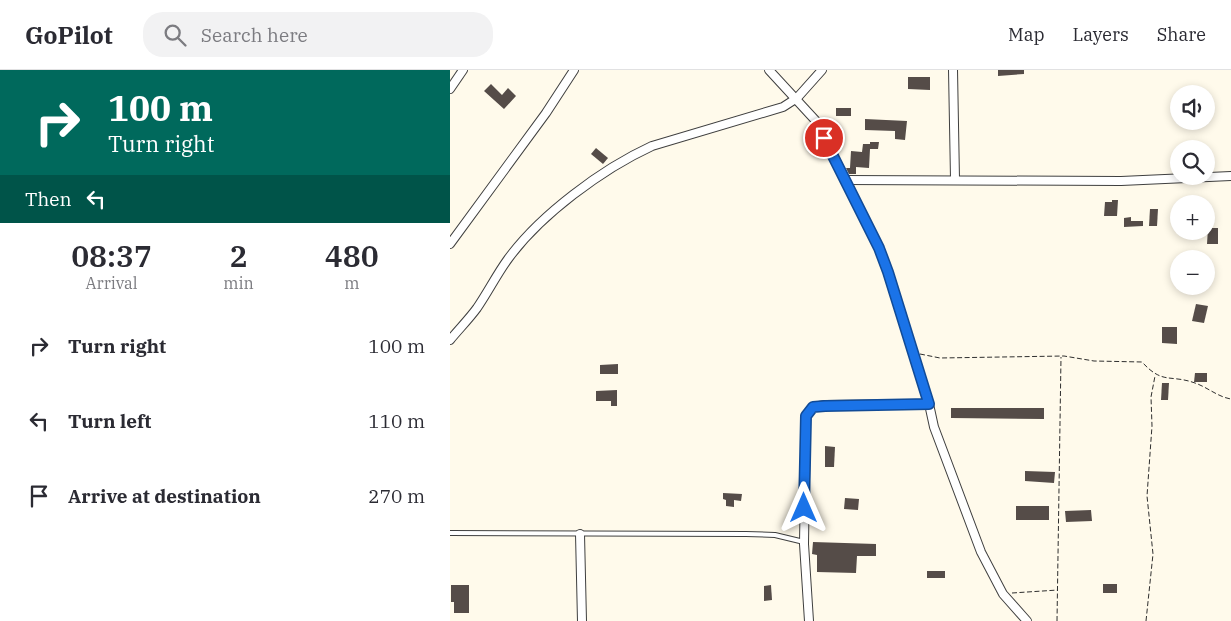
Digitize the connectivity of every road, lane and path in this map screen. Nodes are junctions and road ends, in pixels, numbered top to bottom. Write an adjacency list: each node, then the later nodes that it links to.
1 (463, 70): 6 (street)
2 (574, 70): 11 (street)
3 (769, 70): 7 (street)
4 (822, 70): 7 (street)
5 (953, 70): 9 (street)
6 (450, 89)
7 (797, 98): 10 (street); 12 (street)
8 (1231, 176): 9 (street)
9 (956, 179): 10 (street)
10 (845, 180): 13 (street)
11 (450, 244)
12 (450, 340)
13 (913, 352): 14 (path); 17 (street)
14 (1061, 356): 15 (path); 21 (path)
15 (1155, 375): 16 (path); 27 (path)
16 (1231, 399)
17 (929, 404): 20 (street); 22 (street)
18 (450, 534): 19 (lane)
19 (580, 534): 20 (lane); 23 (street)
20 (804, 542): 24 (street)
21 (1058, 590): 22 (path); 26 (path)
22 (1003, 594): 25 (street)
23 (582, 621)
24 (809, 621)
25 (1027, 621)
26 (1058, 621)
27 (1146, 621)

